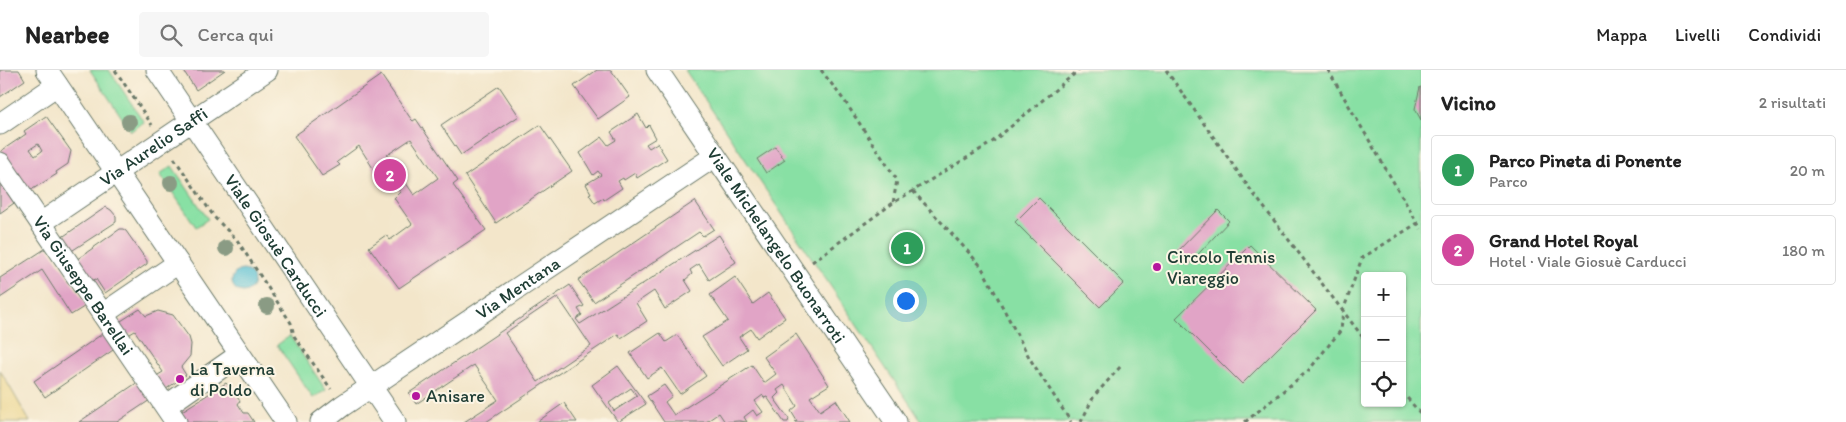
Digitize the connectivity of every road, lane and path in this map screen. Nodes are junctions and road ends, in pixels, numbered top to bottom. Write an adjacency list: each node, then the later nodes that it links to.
1 (115, 70): 12 (path)
2 (157, 70): 10 (street, Viale Giosuè Carducci)
3 (267, 70): 10 (street, Via Aurelio Saffi)
4 (657, 70): 13 (street, Viale Michelangelo Buonarroti)
5 (821, 70): 17 (path)
6 (1079, 70): 16 (path)
7 (1166, 70): 23 (path)
8 (1328, 70): 18 (path)
9 (52, 78): 11 (street); 15 (street)
10 (192, 121): 12 (street, Via Aurelio Saffi); 28 (street, Viale Giosuè Carducci)
11 (0, 124)
12 (162, 141): 15 (street, Via Aurelio Saffi); 30 (path)
13 (715, 156): 22 (street, Viale Michelangelo Buonarroti); 28 (street, Via Mentana)
14 (0, 164): 19 (street, Via Giuseppe Barellai)
15 (116, 172): 19 (street, Via Aurelio Saffi); 21 (street)
16 (913, 190): 17 (path); 37 (path)
17 (894, 203): 22 (path)
18 (1419, 222): 20 (path); 23 (path)
19 (41, 223): 24 (street, Via Giuseppe Barellai)
20 (1421, 229)
21 (178, 263): 24 (street); 26 (street)
22 (796, 274): 36 (street, Viale Michelangelo Buonarroti)
23 (1343, 310): 25 (path); 39 (path)
24 (103, 314): 31 (street, Via Giuseppe Barellai)
25 (1361, 335)
26 (240, 355): 31 (street, Via Giuseppe Barellai); 33 (street)
27 (1122, 365): 38 (path)
28 (371, 387): 30 (street, Via Mentana); 35 (street, Viale Giosuè Carducci)
29 (1406, 397): 32 (path)
30 (342, 406): 34 (street, Via Mentana)
31 (171, 414)
32 (1421, 414)
33 (286, 422)
34 (321, 422)
35 (395, 422)
36 (896, 422)
37 (1071, 422)
38 (1081, 422)
39 (1245, 422)

